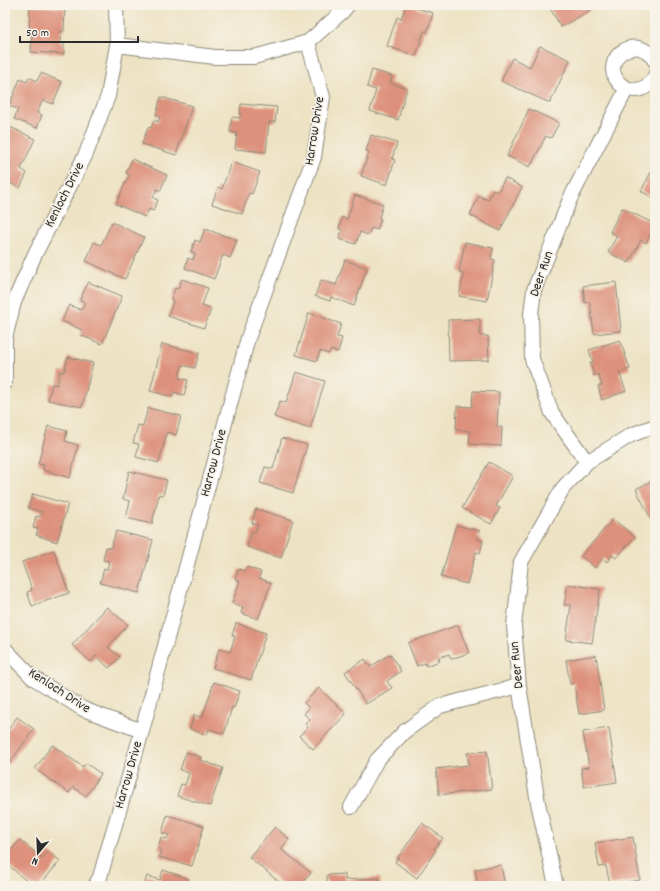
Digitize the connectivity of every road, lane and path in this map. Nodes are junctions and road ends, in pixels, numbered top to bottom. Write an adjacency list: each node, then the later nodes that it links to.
1 (116, 5): 4 (street, Kenloch Drive)
2 (348, 5): 3 (street)
3 (308, 42): 4 (street); 14 (street, Harrow Drive)
4 (117, 45): 8 (street, Kenloch Drive)
5 (655, 61): 7 (street)
6 (655, 76): 7 (street)
7 (627, 88): 11 (street, Deer Run)
8 (5, 338): 9 (street, Kenloch Drive)
9 (5, 382)
10 (655, 426): 11 (street, Deer Run)
11 (587, 462): 13 (street, Deer Run)
12 (5, 649): 14 (street, Kenloch Drive)
13 (519, 686): 15 (street); 17 (street, Deer Run)
14 (142, 731): 16 (street, Harrow Drive)
15 (351, 807)
16 (95, 886)
17 (556, 886)

